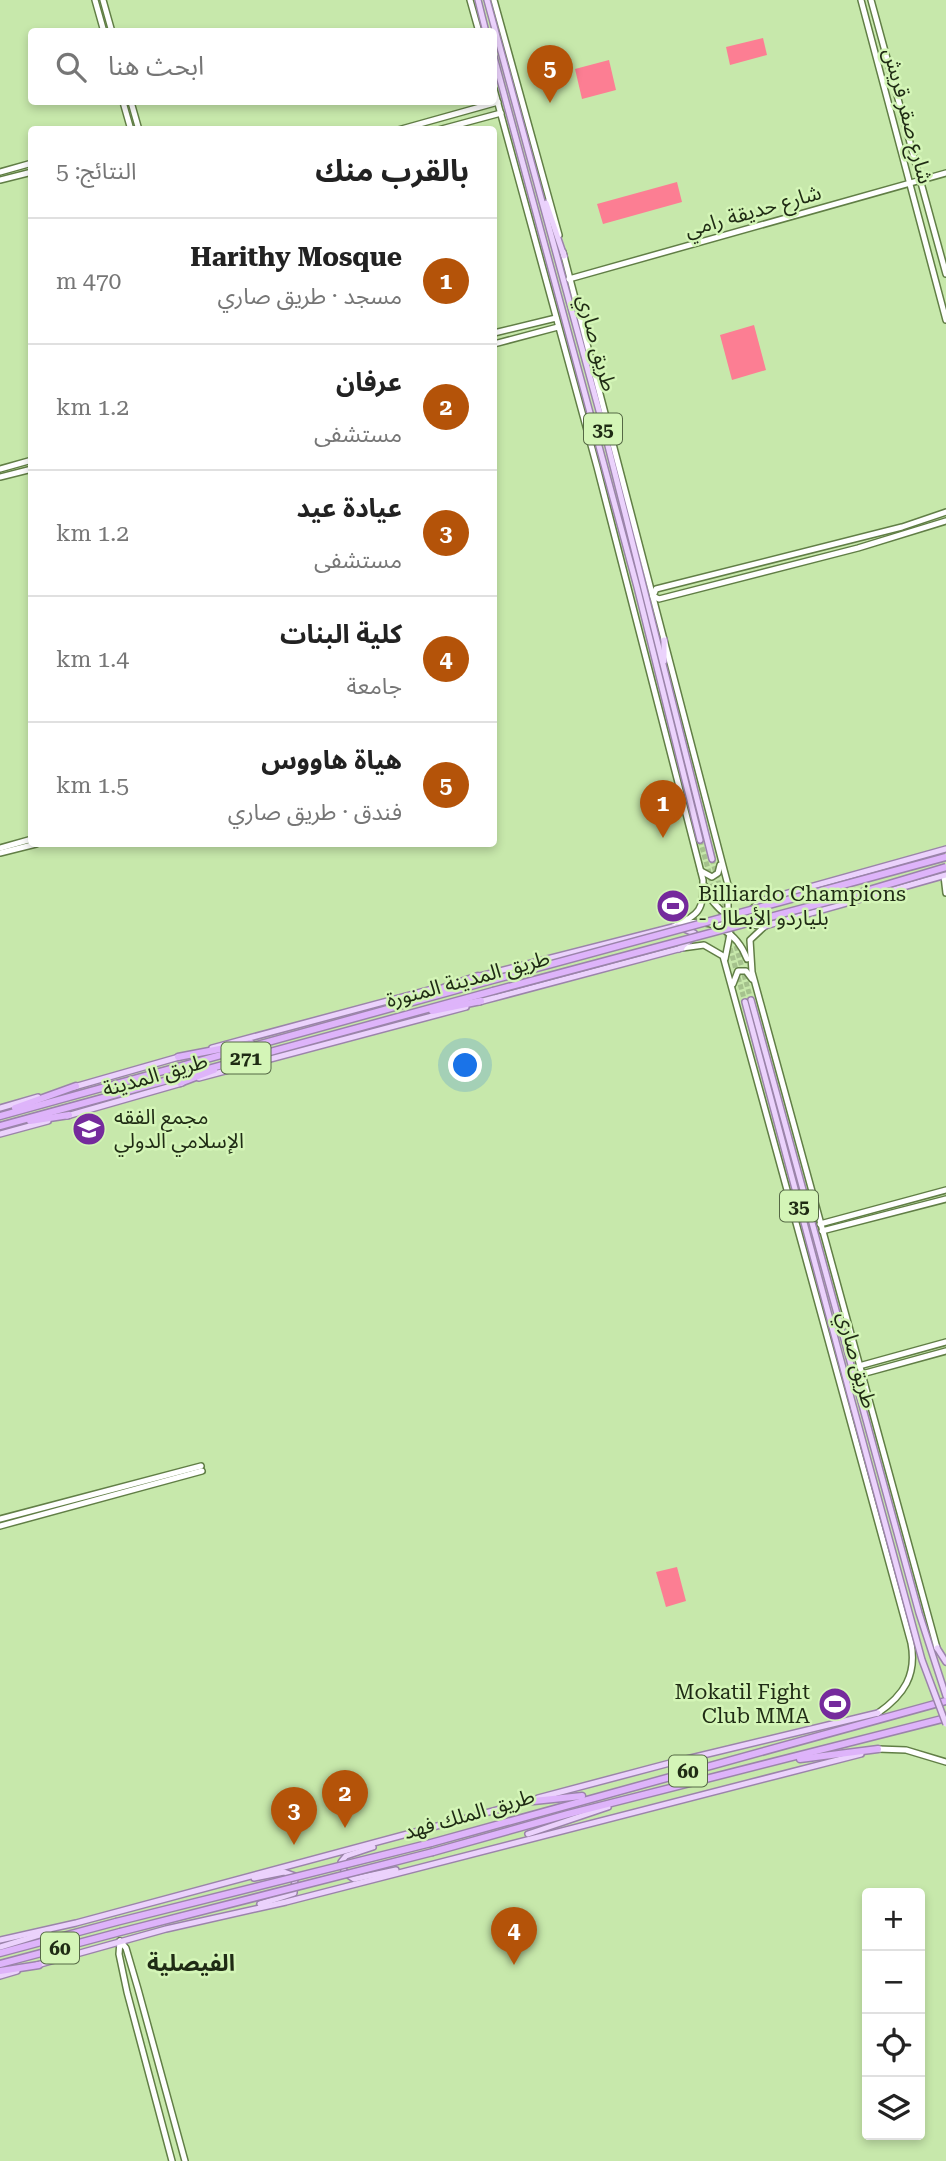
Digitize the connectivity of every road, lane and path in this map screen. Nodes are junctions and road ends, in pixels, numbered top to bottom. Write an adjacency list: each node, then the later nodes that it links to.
1 (95, 0): 9 (main road)
2 (103, 0): 10 (main road)
3 (470, 0): 11 (main road)
4 (478, 0): 12 (main road)
5 (487, 0): 13 (main road, طريق صاري / 35)
6 (494, 0): 34 (main road, طريق المدينة)
7 (861, 0): 33 (main road, شارع صقر قريش)
8 (871, 0): 32 (main road, شارع صقر قريش)
9 (103, 28)
10 (111, 28)
11 (478, 28)
12 (485, 28)
13 (495, 28)
14 (497, 36): 26 (main road, طريق صاري / 35)
15 (497, 68): 58 (main road, طريق صاري / 35)
16 (497, 99): 17 (main road, طريق صاري)
17 (498, 102): 21 (main road, طريق صاري)
18 (125, 105): 22 (main road)
19 (132, 105): 23 (main road)
20 (487, 105): 24 (main road)
21 (500, 113): 25 (main road); 37 (main road, طريق صاري)
22 (130, 126)
23 (138, 126)
24 (412, 126)
25 (453, 126)
26 (531, 160): 34 (main road); 44 (main road, طريق صاري / 35)
27 (28, 164): 28 (main road)
28 (0, 172)
29 (28, 173): 31 (main road)
30 (946, 173): 32 (main road, شارع حديقة رامي)
31 (0, 180)
32 (919, 180): 33 (main road, شارع حديقة رامي); 35 (main road, شارع صقر قريش)
33 (909, 183): 36 (main road, شارع حديقة رامي); 39 (main road, شارع صقر قريش)
34 (564, 256): 36 (main road, طريق المدينة)
35 (946, 274)
36 (569, 279): 45 (main road, طريق المدينة)
37 (555, 318): 38 (main road); 40 (main road, طريق صاري)
38 (546, 320): 41 (main road); 42 (main road)
39 (946, 320)
40 (558, 327): 41 (main road); 65 (main road, طريق صاري)
41 (548, 330): 43 (main road)
42 (497, 332)
43 (497, 343)
44 (601, 418): 45 (main road); 56 (main road, طريق صاري / 35)
45 (613, 439): 54 (main road, طريق المدينة)
46 (28, 461): 47 (main road)
47 (0, 469)
48 (28, 470): 49 (main road)
49 (0, 477)
50 (946, 512): 52 (main road)
51 (946, 521): 53 (main road)
52 (682, 583): 53 (main road); 54 (main road)
53 (684, 593): 54 (main road)
54 (653, 596): 55 (main road, طريق المدينة)
55 (664, 640): 56 (main road); 61 (main road, طريق المدينة)
56 (664, 671): 66 (main road, طريق صاري / 35)
57 (28, 840): 60 (main road)
58 (700, 840)
59 (28, 846): 63 (main road)
60 (0, 848)
61 (717, 849): 65 (main road); 70 (main road, طريق المدينة)
62 (946, 849): 72 (main road)
63 (0, 853)
64 (946, 857): 88 (highway, طريق المدينة المنورة / 271, bridge)
65 (696, 858): 69 (main road, طريق صاري)
66 (712, 859)
67 (946, 867): 89 (highway, طريق المدينة المنورة / 271, bridge)
68 (945, 877): 71 (main road); 75 (main road)
69 (703, 880): 74 (main road); 78 (main road, طريق صاري)
70 (727, 885): 73 (main road); 74 (main road, طريق المدينة)
71 (946, 893)
72 (775, 897): 73 (main road); 75 (main road)
73 (760, 901): 76 (main road)
74 (726, 914): 76 (main road); 79 (main road, طريق المدينة)
75 (785, 920): 77 (main road)
76 (739, 921): 77 (main road); 80 (main road)
77 (765, 926): 82 (main road)
78 (675, 927): 79 (main road, طريق المدينة); 81 (main road); 83 (main road, طريق المدينة)
79 (718, 927): 80 (main road, طريق المدينة); 81 (main road, طريق المدينة)
80 (730, 934): 82 (main road, طريق المدينة); 84 (main road)
81 (680, 949): 84 (main road); 86 (main road, طريق المدينة)
82 (752, 972): 85 (main road)
83 (478, 976): 88 (highway); 91 (main road, طريق المدينة)
84 (729, 978): 87 (main road)
85 (751, 1000): 87 (main road); 104 (main road); 112 (main road, طريق صاري / 35); 114 (main road, طريق صاري / 35, bridge)
86 (481, 1002): 89 (highway); 93 (main road, طريق المدينة)
87 (737, 1006): 119 (main road)
88 (369, 1015): 90 (highway, طريق المدينة المنورة / 271)
89 (386, 1020): 92 (highway, طريق المدينة المنورة / 271)
90 (298, 1034): 91 (highway); 96 (highway, طريق المدينة المنورة / 271)
91 (178, 1057): 94 (main road, طريق المدينة)
92 (250, 1057): 93 (highway); 98 (highway, طريق المدينة المنورة / 271)
93 (180, 1083): 97 (main road, طريق المدينة)
94 (76, 1086): 95 (main road, طريق المدينة); 96 (highway)
95 (0, 1108)
96 (0, 1115)
97 (69, 1115): 98 (highway); 99 (main road, طريق المدينة)
98 (2, 1126)
99 (0, 1134)
100 (946, 1190): 101 (main road)
101 (927, 1195): 103 (main road); 104 (main road)
102 (946, 1199): 103 (main road)
103 (930, 1203): 104 (main road)
104 (821, 1228): 107 (main road)
105 (946, 1342): 107 (main road)
106 (946, 1351): 108 (main road)
107 (859, 1366): 108 (main road)
108 (862, 1374): 111 (main road)
109 (0, 1519): 110 (main road)
110 (0, 1526)
111 (946, 1662)
112 (946, 1698): 118 (highway, طريق الملك فهد / 60)
113 (946, 1718): 116 (highway, طريق الملك فهد / 60)
114 (946, 1724)
115 (878, 1749): 116 (highway); 117 (main road); 122 (main road)
116 (774, 1762): 120 (highway, طريق الملك فهد / 60)
117 (946, 1762)
118 (608, 1792): 119 (highway); 130 (highway, طريق الملك فهد / 60, bridge)
119 (523, 1802): 121 (main road)
120 (615, 1804): 122 (main road); 131 (highway, طريق الملك فهد / 60, bridge)
121 (402, 1837): 123 (main road); 124 (main road)
122 (498, 1845): 123 (main road)
123 (419, 1867): 125 (main road)
124 (203, 1889): 125 (main road); 126 (main road)
125 (224, 1915): 128 (main road)
126 (76, 1923): 127 (main road); 129 (main road)
127 (0, 1940)
128 (120, 1941): 132 (main road); 134 (main road); 135 (main road)
129 (0, 1947)
130 (0, 1954)
131 (0, 1964)
132 (39, 1965): 133 (highway)
133 (0, 1973)
134 (138, 1989): 135 (main road); 137 (main road)
135 (127, 1992): 136 (main road)
136 (172, 2161)
137 (185, 2161)

